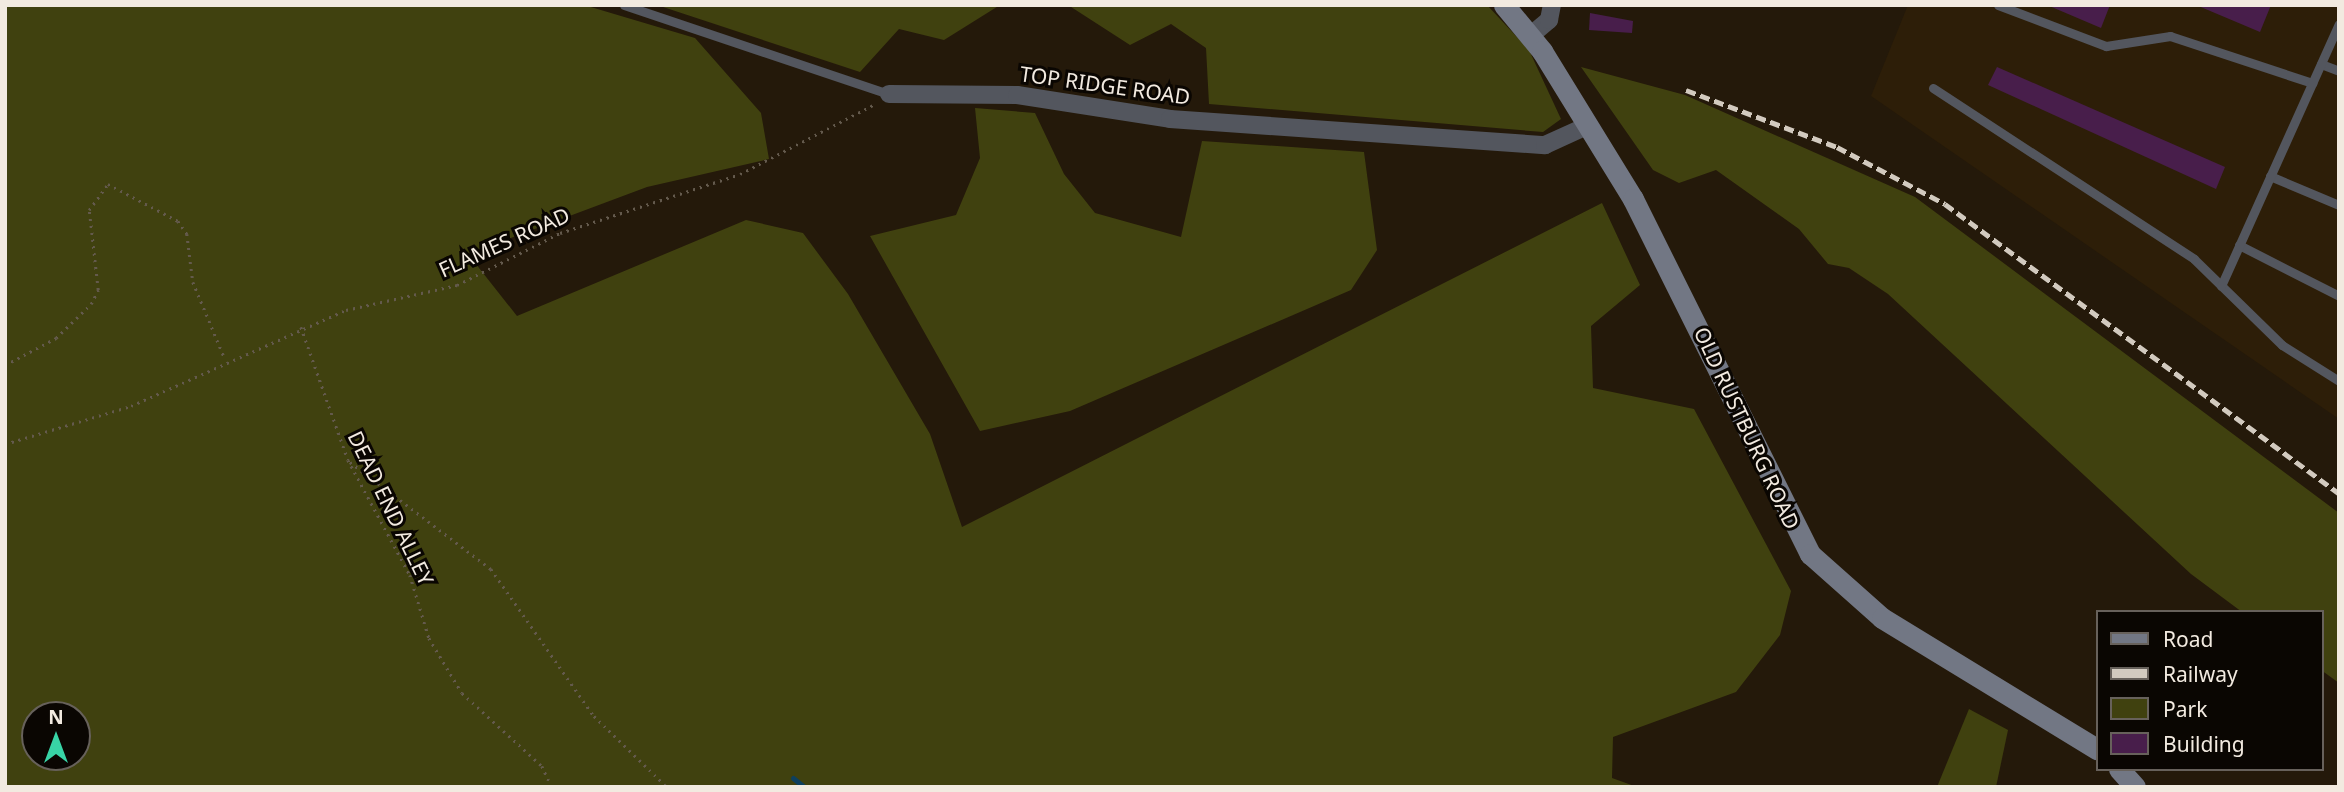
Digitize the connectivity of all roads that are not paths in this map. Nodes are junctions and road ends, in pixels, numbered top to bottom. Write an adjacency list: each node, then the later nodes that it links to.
1 (624, 5): 11 (lane, TOP RIDGE ROAD)
2 (1504, 5): 6 (street, OLD RUSTBURG ROAD)
3 (1552, 5): 6 (street)
4 (1998, 5): 9 (lane)
5 (2339, 24): 7 (lane)
6 (1530, 36): 12 (street, OLD RUSTBURG ROAD)
7 (2321, 64): 8 (lane); 9 (lane)
8 (2339, 71)
9 (2312, 83): 13 (lane)
10 (1933, 88): 16 (lane)
11 (889, 93): 12 (street, TOP RIDGE ROAD)
12 (1589, 125): 19 (street, OLD RUSTBURG ROAD)
13 (2270, 176): 14 (lane); 15 (lane)
14 (2339, 205)
15 (2239, 245): 16 (lane); 17 (lane)
16 (2221, 286): 18 (lane)
17 (2339, 296)
18 (2339, 381)
19 (2096, 748)
20 (2121, 771): 21 (street)
21 (2135, 787)

